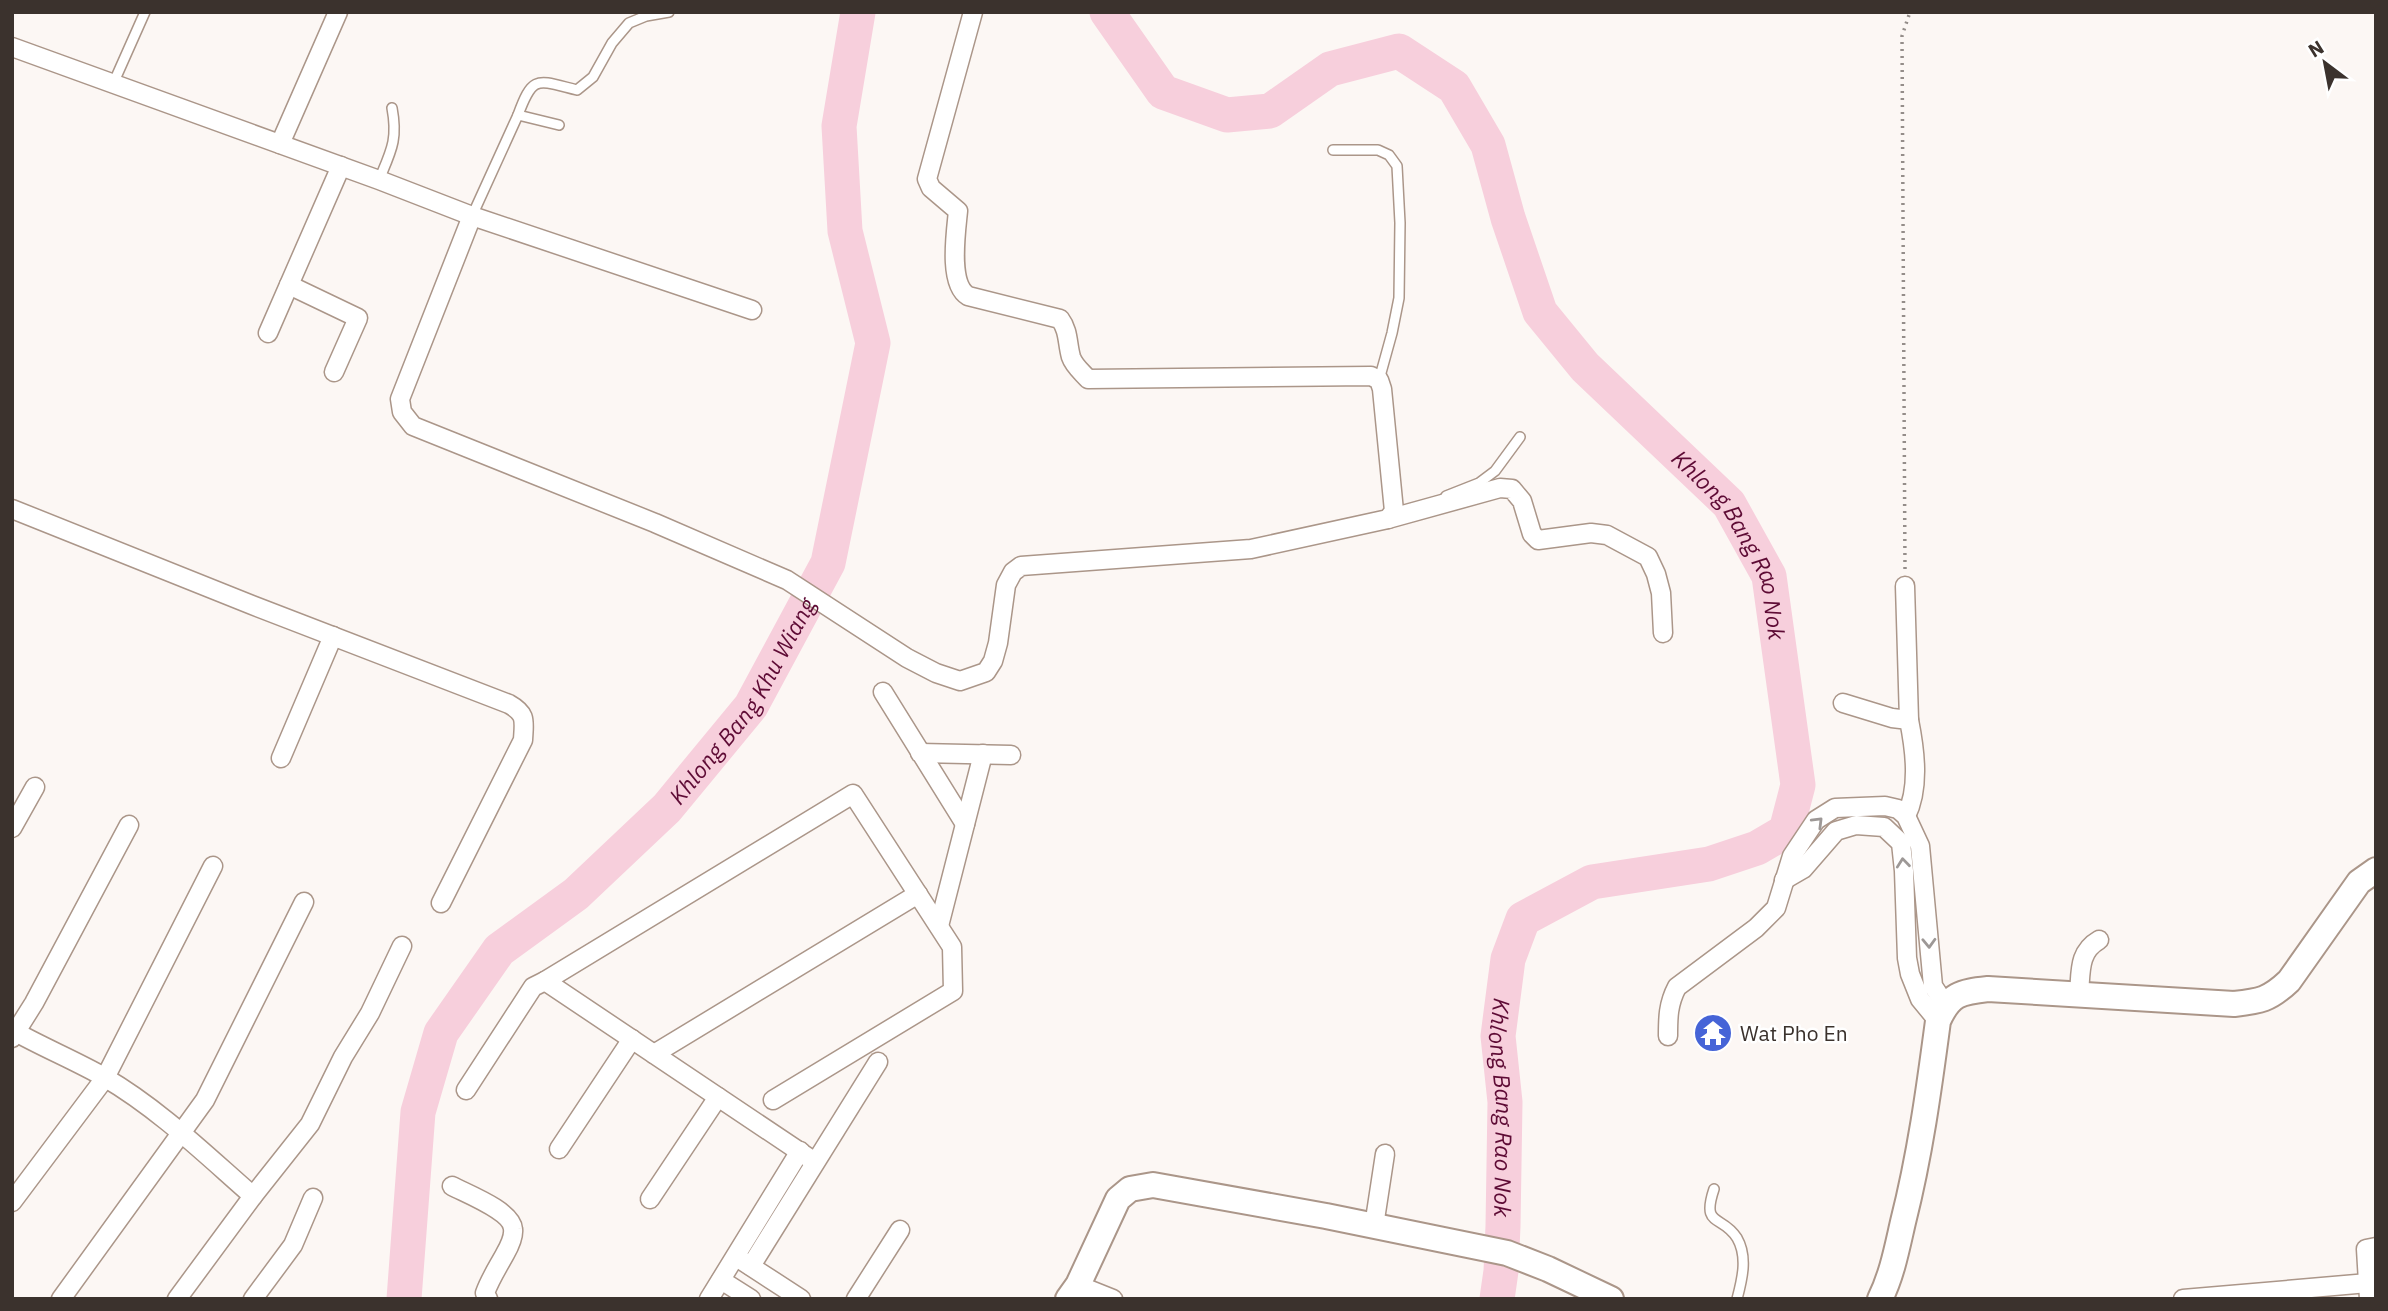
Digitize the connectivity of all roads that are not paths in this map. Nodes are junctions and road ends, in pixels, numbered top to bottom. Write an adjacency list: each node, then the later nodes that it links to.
1 (145, 12): 6 (lane)
2 (338, 12): 10 (street)
3 (669, 12): 8 (lane)
4 (972, 12): 19 (street)
5 (12, 47): 6 (street)
6 (113, 84): 10 (street)
7 (392, 108): 13 (lane)
8 (519, 115): 9 (lane); 14 (lane)
9 (559, 125)
10 (280, 144): 12 (street)
11 (1333, 150): 19 (lane)
12 (341, 166): 13 (street); 15 (street)
13 (379, 180): 14 (street)
14 (472, 216): 16 (street); 23 (street)
15 (289, 285): 17 (street); 18 (street)
16 (752, 310)
17 (268, 333)
18 (334, 372)
19 (1378, 380): 23 (street)
20 (1520, 437): 21 (lane)
21 (1434, 506): 23 (street); 25 (street)
22 (12, 509): 26 (street)
23 (1388, 519)
24 (1905, 586): 29 (street)
25 (1663, 633)
26 (333, 636): 33 (street); 44 (street)
27 (883, 692): 30 (street)
28 (1843, 703): 29 (street)
29 (1909, 720): 35 (street)
30 (920, 752): 31 (street); 36 (street)
31 (983, 754): 32 (street); 36 (street)
32 (1011, 755)
33 (281, 758)
34 (35, 787): 38 (street)
35 (1906, 816): 41 (street, one-way to 35); 50 (street, one-way to 50)
36 (965, 824): 45 (street)
37 (129, 825): 51 (street)
38 (12, 828)
39 (213, 866): 56 (street)
40 (2376, 870): 49 (street)
41 (1784, 880): 50 (street, one-way to 41); 52 (street)
42 (918, 894): 45 (street); 48 (street); 54 (street)
43 (304, 902): 60 (street)
44 (441, 903)
45 (939, 926): 59 (street)
46 (2099, 940): 49 (street)
47 (402, 946): 67 (street)
48 (545, 981): 53 (street); 57 (street)
49 (2079, 994): 50 (street)
50 (1942, 1012): 89 (street)
51 (14, 1033): 56 (street)
52 (1668, 1036)
53 (632, 1039): 54 (street); 61 (street)
54 (654, 1054): 58 (street)
55 (878, 1062): 64 (street)
56 (105, 1078): 60 (street); 70 (street)
57 (466, 1090)
58 (718, 1097): 62 (street); 69 (street)
59 (774, 1100)
60 (180, 1132): 67 (street); 78 (street)
61 (559, 1149)
62 (800, 1151): 64 (street); 74 (street)
63 (1385, 1154): 71 (street)
64 (815, 1161): 74 (street)
65 (452, 1186): 81 (street)
66 (1714, 1189): 88 (lane)
67 (253, 1196): 79 (street)
68 (313, 1198): 80 (street)
69 (650, 1199)
70 (12, 1202)
71 (1374, 1226): 77 (street); 87 (street)
72 (900, 1230): 85 (street)
73 (2376, 1247): 76 (street)
74 (743, 1261): 75 (street); 84 (street)
75 (721, 1280): 82 (street); 83 (street)
76 (2369, 1291): 90 (street)
77 (1073, 1292): 86 (street)
78 (61, 1299)
79 (177, 1299)
80 (253, 1299)
81 (488, 1299)
82 (709, 1299)
83 (751, 1299)
84 (801, 1299)
85 (856, 1299)
86 (1113, 1299)
87 (1611, 1299)
88 (1737, 1299)
89 (1880, 1299)
90 (2183, 1299)

